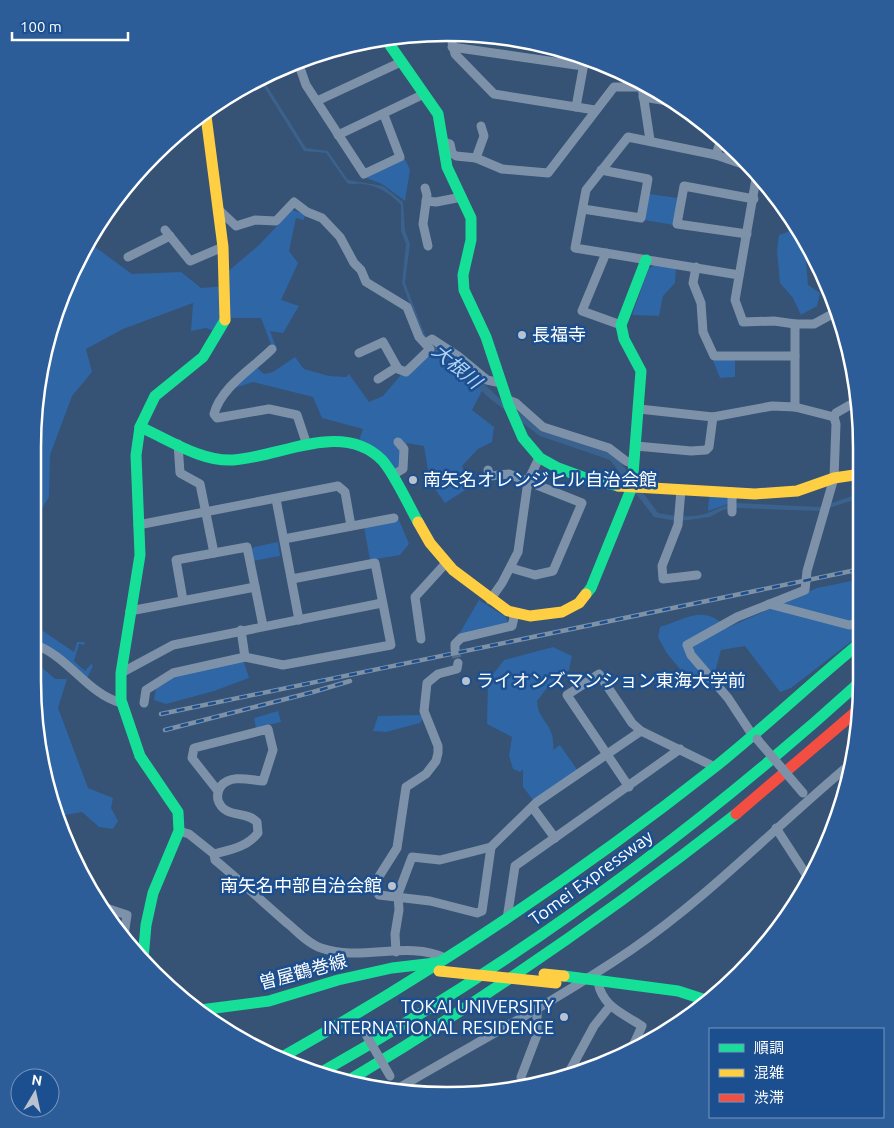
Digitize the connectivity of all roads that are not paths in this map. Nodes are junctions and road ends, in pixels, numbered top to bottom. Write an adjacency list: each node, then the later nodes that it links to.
1 (451, 41): 3 (street)
2 (390, 46): 5 (main road)
3 (452, 47): 4 (street); 14 (street)
4 (568, 60)
5 (401, 62): 10 (main road); 13 (street)
6 (583, 65): 14 (street)
7 (300, 69): 13 (street)
8 (635, 88): 15 (street)
9 (642, 92): 11 (street)
10 (424, 94): 16 (street); 21 (main road)
11 (643, 97): 12 (street); 20 (street)
12 (654, 99)
13 (317, 101): 19 (street)
14 (576, 107): 15 (street)
15 (595, 110): 24 (street)
16 (384, 114): 19 (street); 19 (street)
17 (207, 120): 33 (main road)
18 (481, 126): 24 (street)
19 (338, 135)
20 (650, 140): 23 (street); 26 (street)
21 (444, 142): 24 (street); 29 (main road)
22 (719, 146): 23 (street)
23 (716, 155): 25 (street)
24 (476, 158)
25 (736, 162)
26 (601, 170): 32 (street); 32 (street)
27 (756, 184): 30 (street)
28 (425, 188): 31 (street)
29 (462, 197): 31 (street); 51 (main road)
30 (754, 199): 34 (street); 34 (street)
31 (426, 201): 35 (street)
32 (583, 209): 37 (street)
33 (219, 210): 36 (main road); 45 (street)
34 (747, 234): 41 (street)
35 (428, 246)
36 (223, 247): 38 (street); 58 (main road)
37 (606, 253): 39 (street); 44 (street)
38 (128, 257)
39 (646, 260): 40 (street); 44 (main road)
40 (696, 267): 41 (street); 48 (street)
41 (739, 275): 43 (street)
42 (830, 315): 43 (street)
43 (795, 324): 48 (street)
44 (621, 326): 55 (main road)
45 (428, 342): 49 (street); 51 (street)
46 (272, 349): 61 (street)
47 (359, 353): 49 (street)
48 (795, 356): 54 (street)
49 (397, 367): 50 (street)
50 (378, 379)
51 (501, 384): 52 (main road)
52 (508, 402): 63 (main road); 64 (street)
53 (850, 406): 57 (street)
54 (795, 407): 56 (street); 57 (street)
55 (639, 409): 56 (street); 62 (main road)
56 (713, 417): 62 (street)
57 (834, 417): 68 (street)
58 (140, 427): 60 (main road); 77 (main road)
59 (398, 442): 65 (street)
60 (178, 444): 61 (main road); 75 (street)
61 (307, 445): 65 (main road)
62 (636, 446): 64 (main road)
63 (539, 458): 69 (street); 70 (main road)
64 (634, 464): 70 (main road)
65 (392, 475): 81 (main road)
66 (853, 475): 68 (main road)
67 (490, 476): 69 (street)
68 (834, 478): 72 (main road); 89 (street)
69 (528, 481): 82 (street); 82 (street)
70 (632, 487): 71 (main road); 91 (main road)
71 (681, 490): 72 (main road); 83 (street)
72 (732, 497): 74 (street)
73 (276, 499): 75 (street); 78 (street); 79 (street)
74 (732, 512)
75 (206, 513): 77 (street); 80 (street)
76 (394, 518): 78 (street)
77 (138, 525): 90 (main road)
78 (351, 526): 79 (street)
79 (284, 539): 84 (street)
80 (214, 553): 85 (street); 86 (street)
81 (446, 563): 87 (main road); 96 (street)
82 (511, 568): 87 (street)
83 (697, 575)
84 (292, 579): 88 (street); 92 (street)
85 (255, 587): 86 (street); 94 (street)
86 (183, 600): 90 (street)
87 (490, 600): 91 (main road)
88 (382, 603): 92 (street); 100 (street)
89 (769, 604): 93 (street); 108 (street)
90 (130, 610): 102 (main road)
91 (515, 613): 98 (street)
92 (299, 620): 94 (street)
93 (853, 624)
94 (263, 626): 95 (street)
95 (241, 630): 100 (street); 102 (street)
96 (421, 639)
97 (41, 648): 104 (street)
98 (455, 649)
99 (853, 649): 108 (main road)
100 (245, 657): 105 (street)
101 (458, 663): 123 (street)
102 (121, 673): 104 (main road)
103 (853, 689): 140 (main road, Tomei Expressway)
104 (121, 703): 118 (main road)
105 (144, 703)
106 (851, 717): 141 (main road, Tomei Expressway)
107 (641, 731): 109 (street); 110 (street); 110 (street)
108 (755, 738): 111 (main road); 115 (street, bridge)
109 (680, 749): 111 (street); 113 (street)
110 (608, 754): 113 (street); 116 (street)
111 (715, 767): 125 (main road)
112 (843, 769): 115 (street)
113 (629, 787): 119 (street)
114 (218, 791): 114 (street); 121 (street)
115 (806, 796): 117 (street)
116 (533, 808): 119 (street); 120 (street)
117 (776, 828): 122 (street); 130 (street)
118 (179, 831): 121 (street); 127 (main road)
119 (555, 838): 125 (street)
120 (491, 847): 123 (street); 123 (street)
121 (214, 854): 128 (street)
122 (804, 872)
123 (399, 899): 128 (street)
124 (113, 910): 126 (street)
125 (507, 919): 129 (main road)
126 (125, 928)
127 (144, 951)
128 (396, 952): 129 (street)
129 (441, 965): 130 (main road, 曽屋鶴巻線, bridge); 134 (main road, 曽屋鶴巻線); 136 (main road)
130 (583, 980): 131 (main road, 曽屋鶴巻線); 135 (street)
131 (598, 982): 132 (main road, 曽屋鶴巻線); 133 (street)
132 (700, 998)
133 (610, 1006): 137 (street); 139 (street)
134 (209, 1009)
135 (537, 1009): 142 (street); 144 (street)
136 (358, 1021): 138 (main road); 143 (street, bridge)
137 (636, 1040)
138 (288, 1054)
139 (572, 1067)
140 (328, 1068)
141 (356, 1076)
142 (521, 1077)
143 (394, 1083)
144 (405, 1084)

